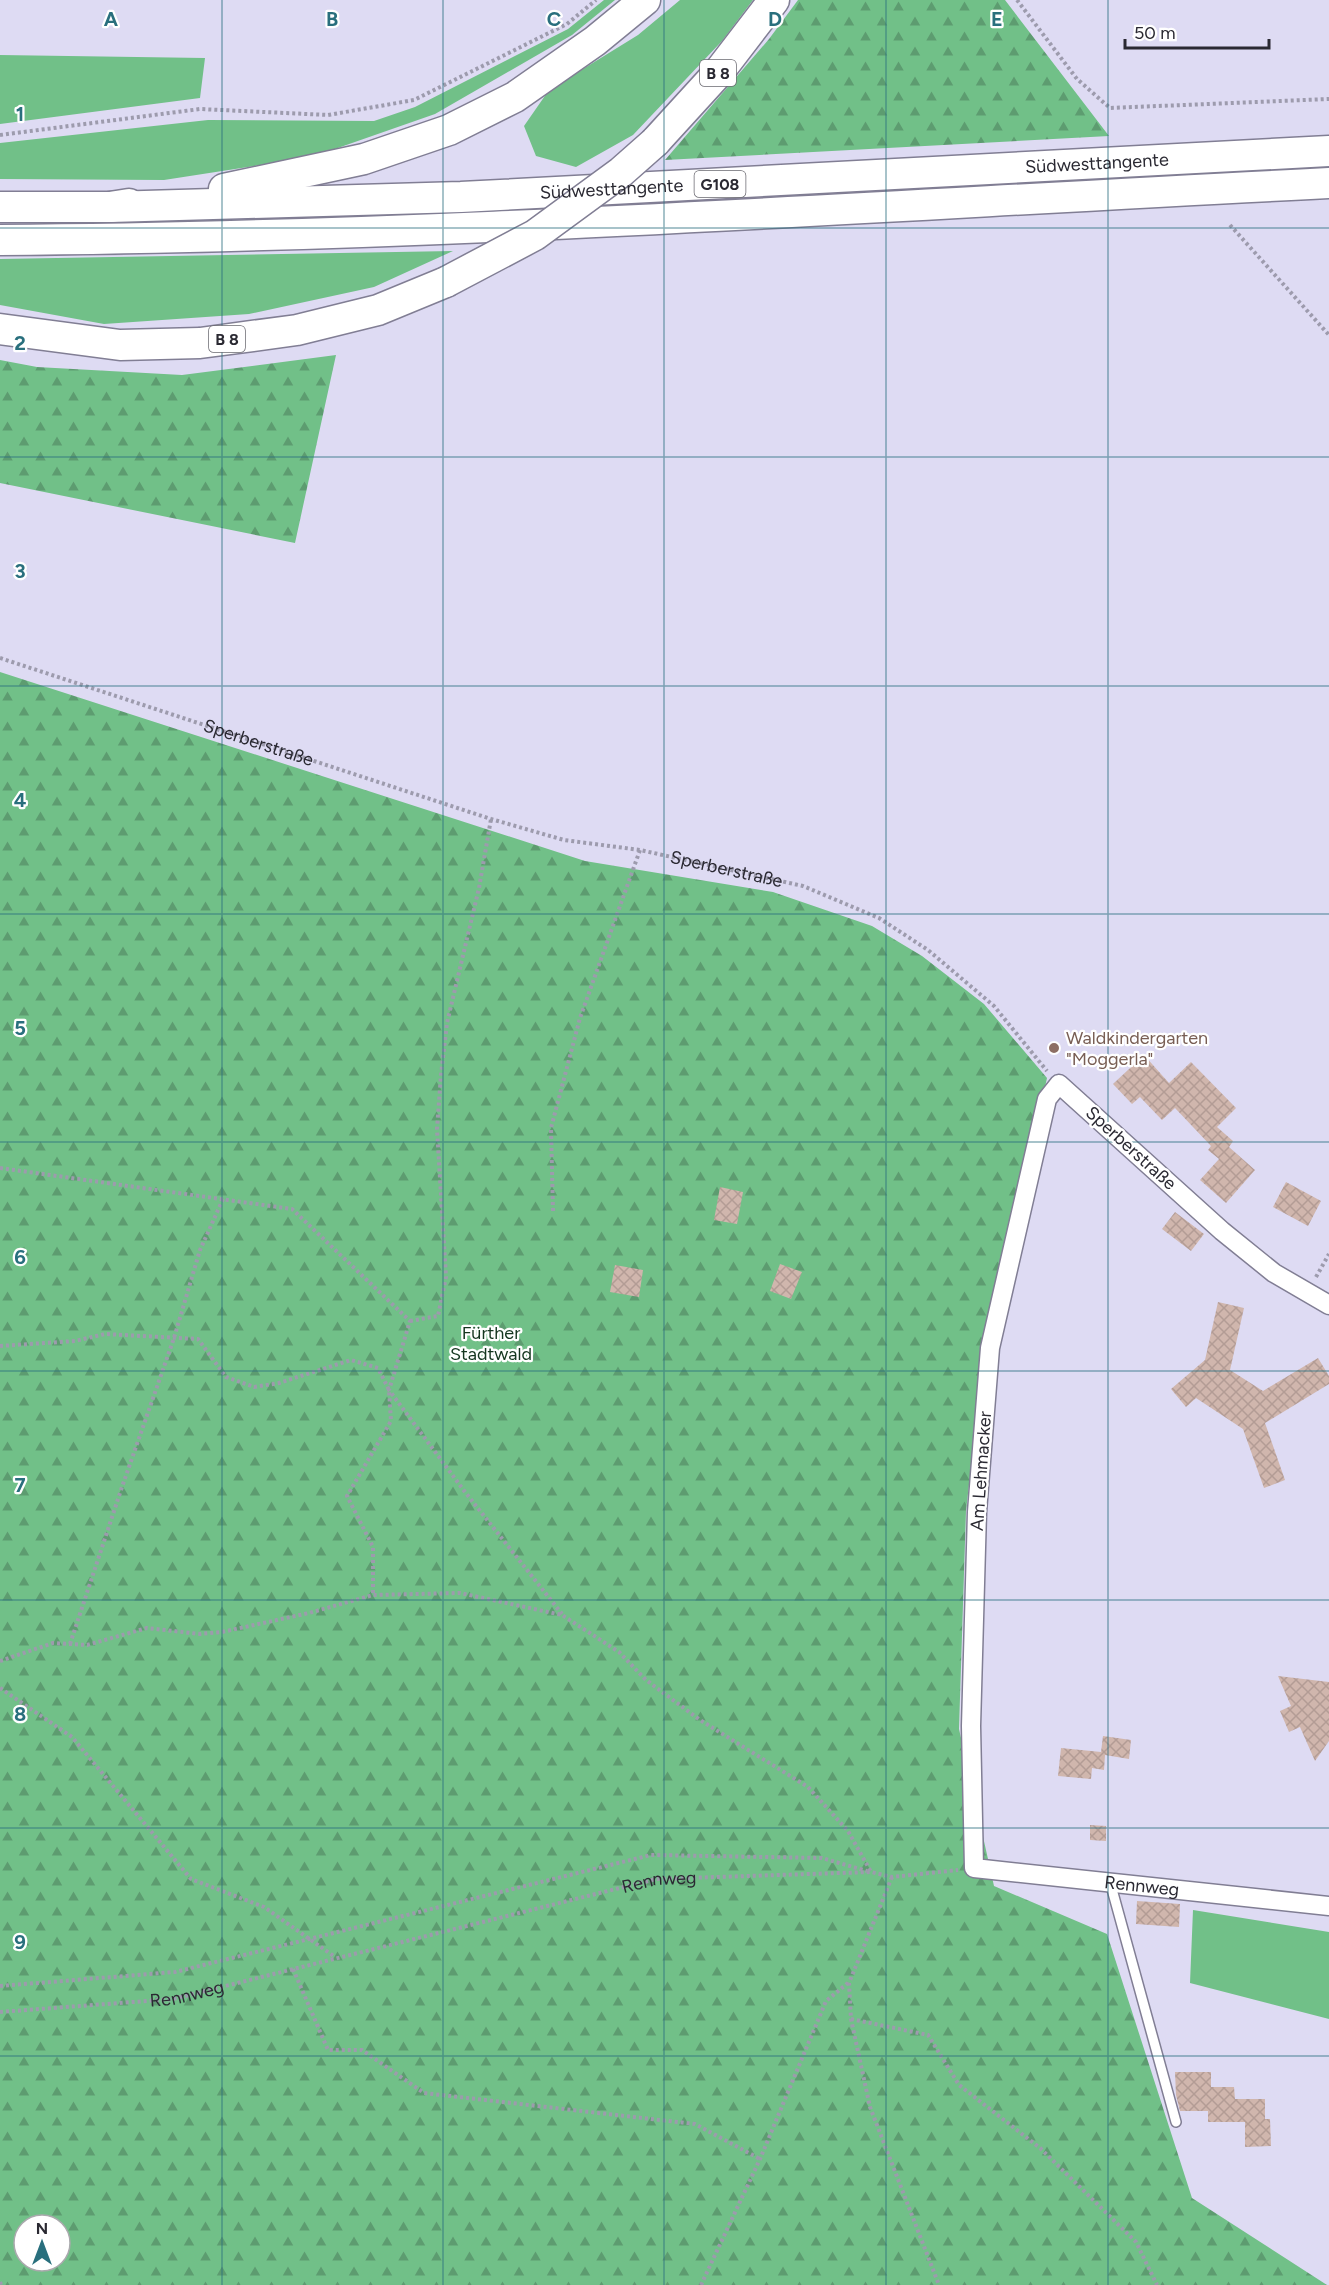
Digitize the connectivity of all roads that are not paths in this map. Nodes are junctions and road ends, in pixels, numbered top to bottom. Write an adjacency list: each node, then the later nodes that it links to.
1 (645, 0): 6 (highway)
2 (774, 0): 8 (highway, B 8, bridge)
3 (1329, 151): 6 (highway, Südwesttangente / G108)
4 (1329, 183): 7 (highway, Südwesttangente / G108)
5 (0, 207): 6 (highway)
6 (110, 207)
7 (0, 240)
8 (0, 329)
9 (1059, 1084): 10 (street, Sperberstraße); 11 (street, Am Lehmacker)
10 (1329, 1305)
11 (974, 1869): 12 (street, Rennweg)
12 (1110, 1882): 13 (street, Rennweg); 14 (lane)
13 (1329, 1906)
14 (1176, 2122)

